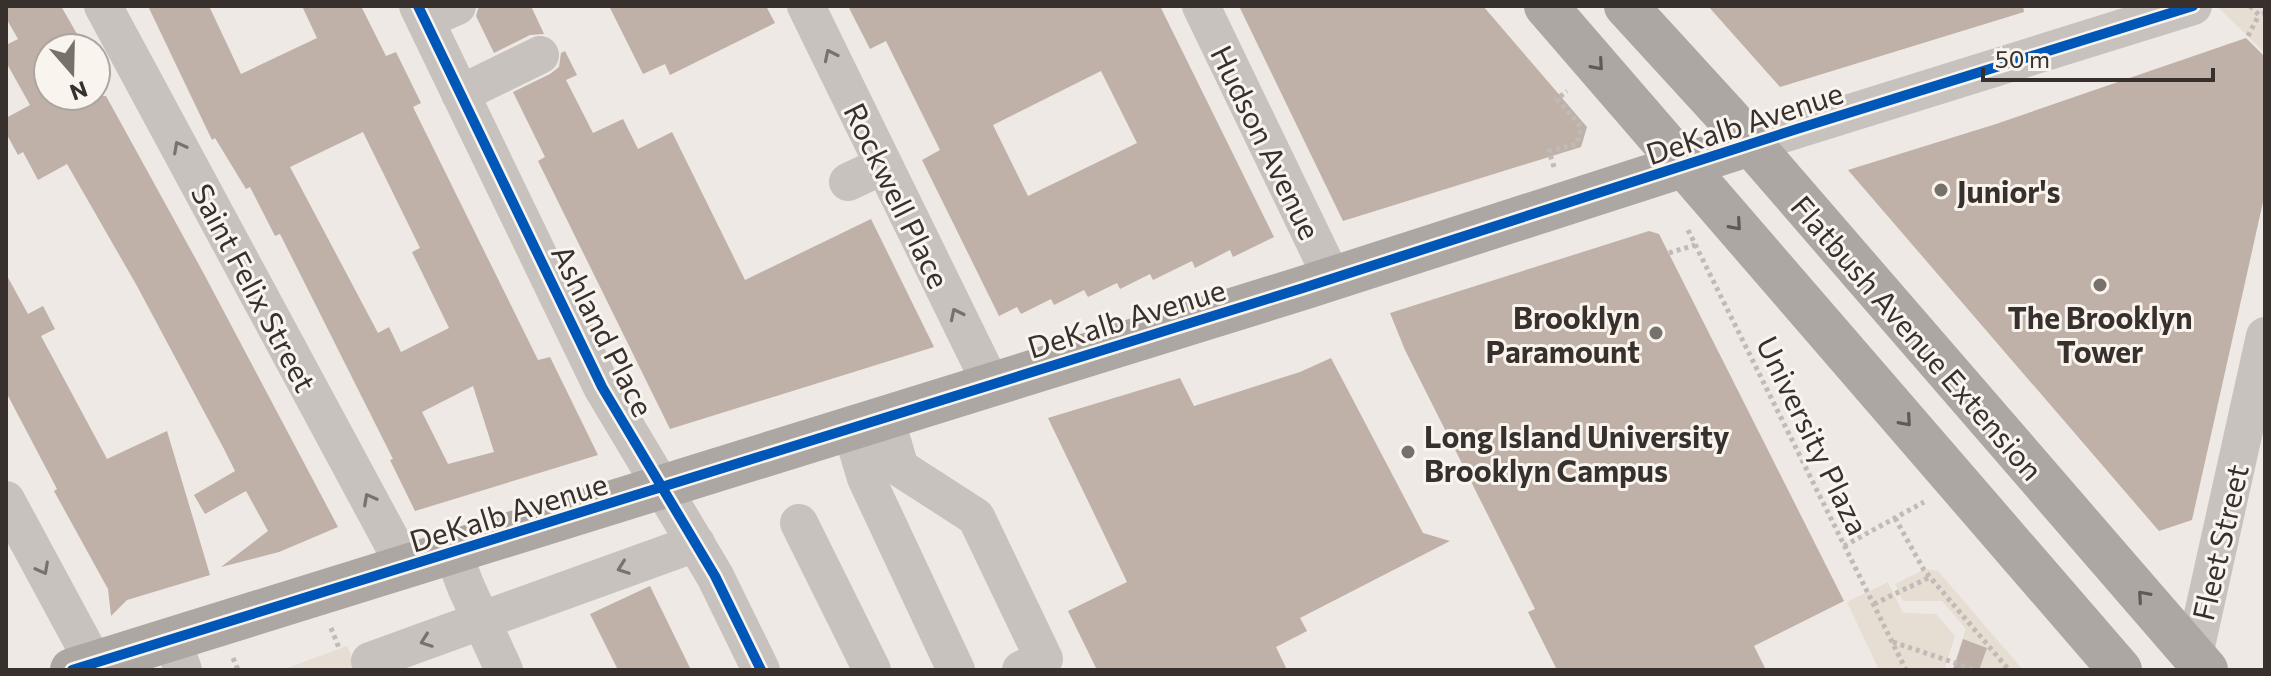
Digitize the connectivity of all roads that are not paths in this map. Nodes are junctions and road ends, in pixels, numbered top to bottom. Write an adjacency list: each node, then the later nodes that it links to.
1 (103, 6): 23 (street, Saint Felix Street, one-way to 1)
2 (806, 6): 11 (street, Rockwell Place, one-way to 2)
3 (1201, 6): 14 (street, Hudson Avenue)
4 (1546, 6): 12 (main road, one-way to 12)
5 (1626, 6): 10 (main road, Flatbush Avenue Extension)
6 (2193, 6): 10 (street, DeKalb Avenue)
7 (433, 11): 9 (street, Ashland Place)
8 (540, 55): 9 (street)
9 (460, 94): 18 (street, Ashland Place)
10 (1750, 144): 12 (main road, DeKalb Avenue); 26 (main road, Flatbush Avenue Extension, one-way to 10)
11 (884, 165): 13 (street); 16 (street, Rockwell Place, one-way to 11)
12 (1686, 165): 14 (main road, DeKalb Avenue); 34 (main road, one-way to 34)
13 (848, 182)
14 (1332, 278): 16 (main road, DeKalb Avenue)
15 (2265, 336): 26 (street, Fleet Street)
16 (991, 384): 17 (main road, DeKalb Avenue)
17 (868, 422): 18 (main road, DeKalb Avenue); 32 (street); 33 (street)
18 (663, 487): 21 (street, Ashland Place); 22 (main road, DeKalb Avenue)
19 (6, 500): 27 (street, one-way to 27)
20 (799, 523): 31 (street)
21 (696, 543): 24 (street, one-way to 24); 30 (street, Ashland Place)
22 (453, 553): 23 (main road, DeKalb Avenue); 24 (street)
23 (406, 568): 25 (main road, DeKalb Avenue)
24 (481, 620): 28 (street, one-way to 28); 29 (street)
25 (178, 655): 27 (main road, DeKalb Avenue)
26 (2200, 663)
27 (83, 666)
28 (374, 670)
29 (504, 670)
30 (761, 670)
31 (872, 670)
32 (956, 670)
33 (1021, 670)
34 (2120, 670)

